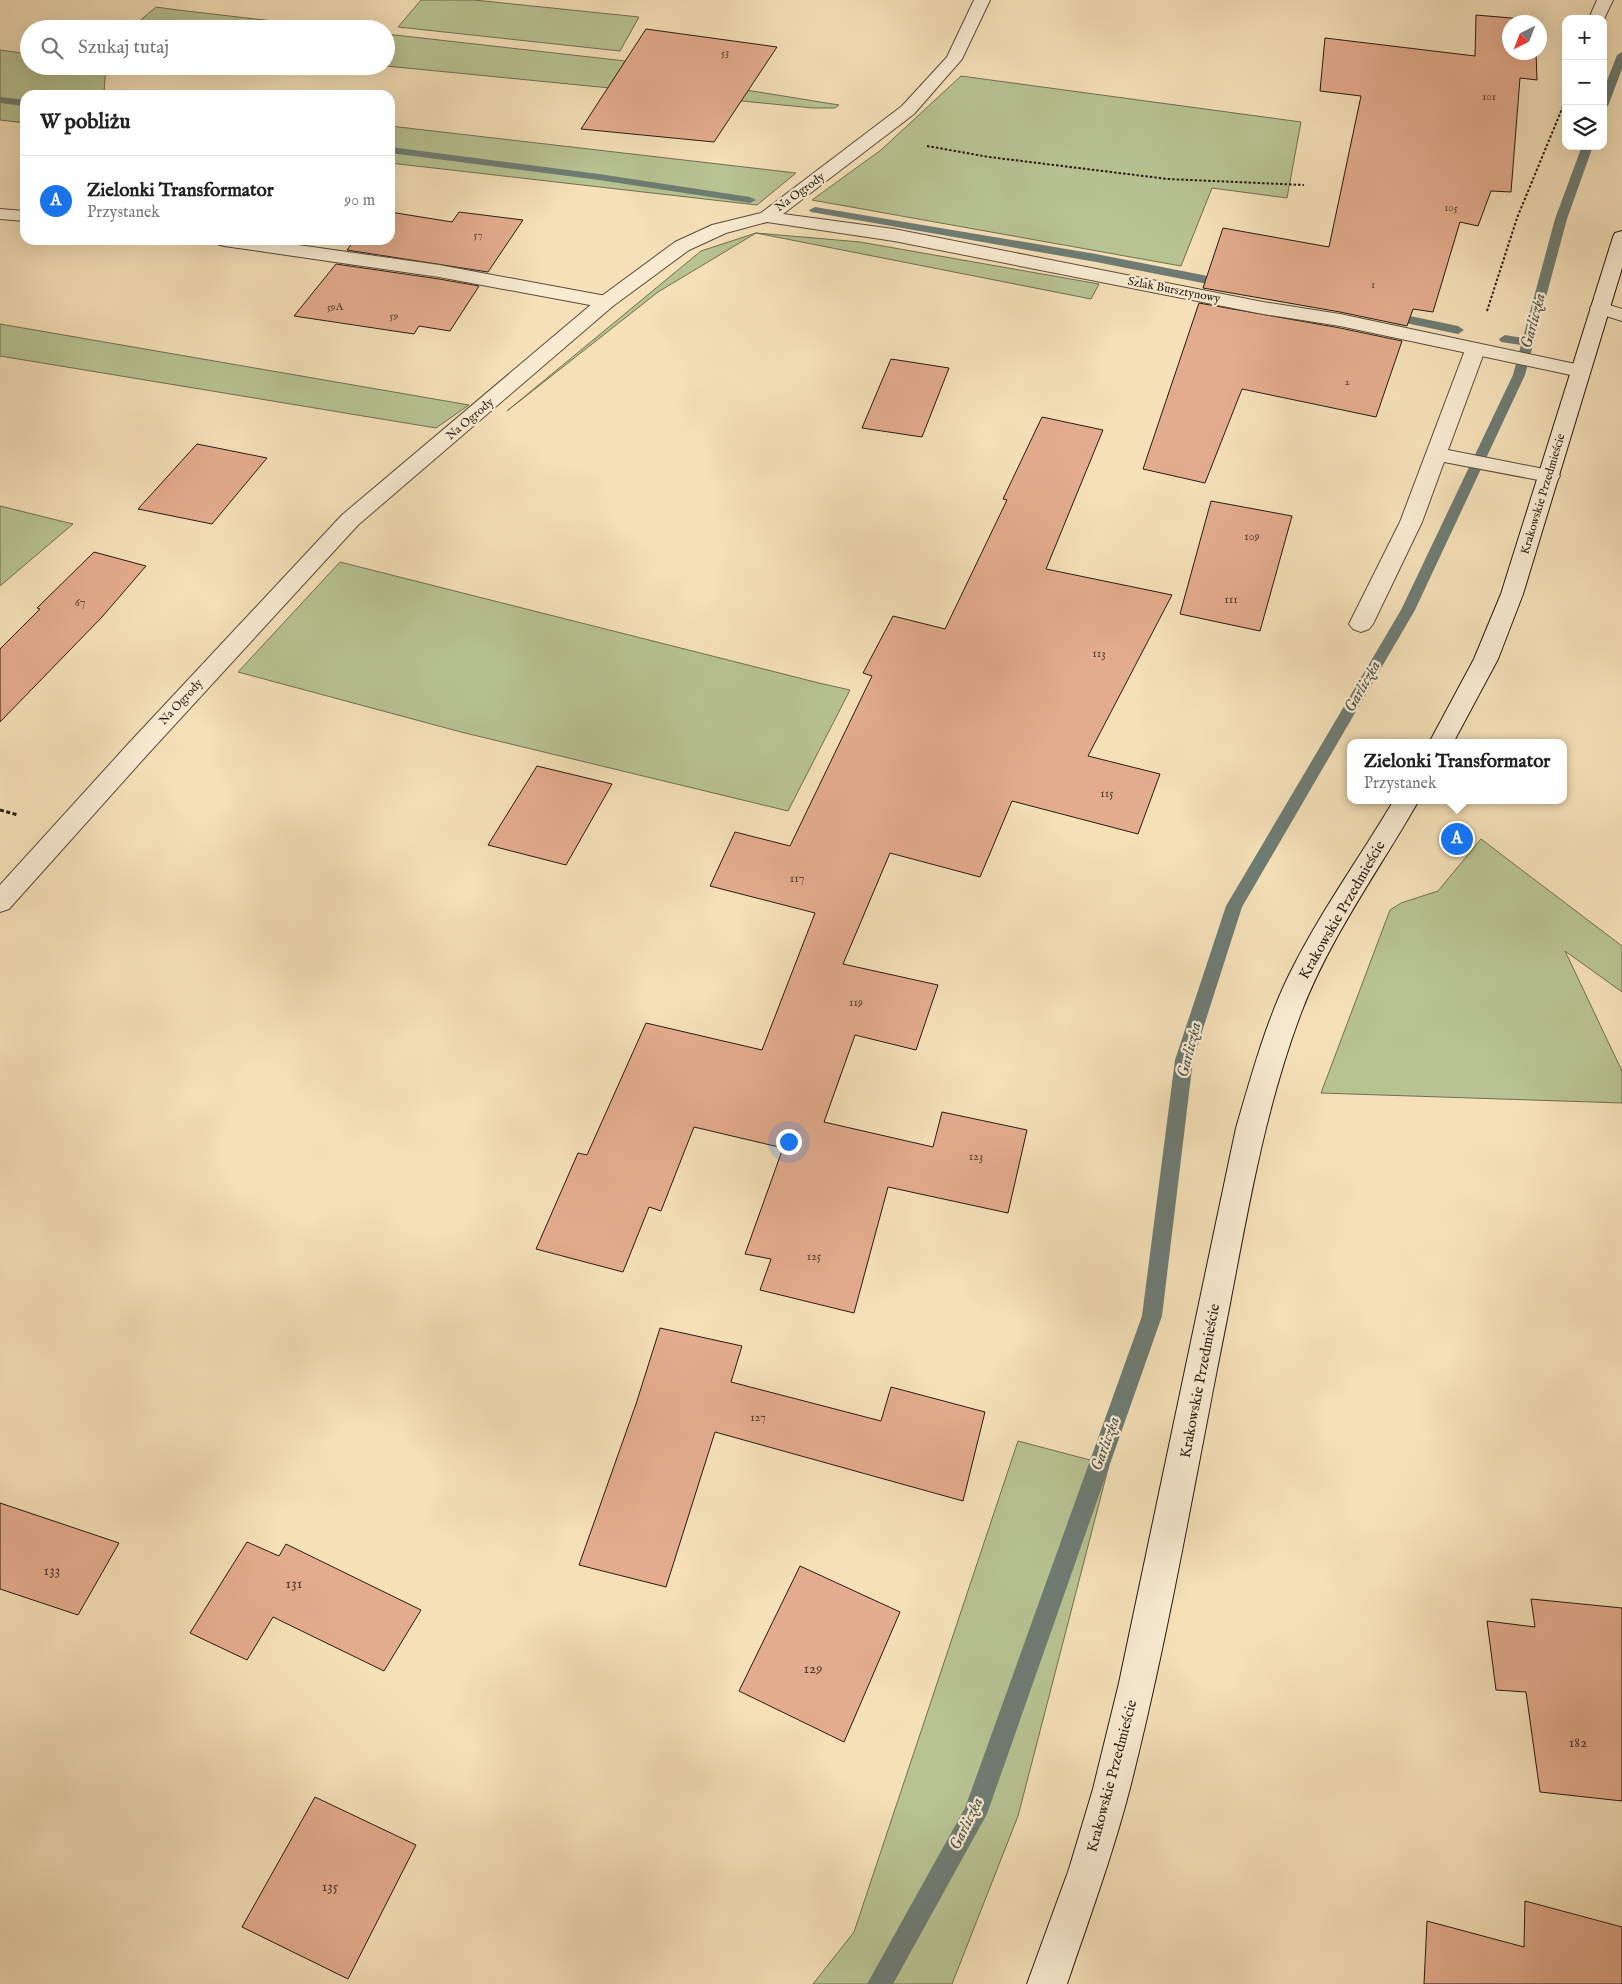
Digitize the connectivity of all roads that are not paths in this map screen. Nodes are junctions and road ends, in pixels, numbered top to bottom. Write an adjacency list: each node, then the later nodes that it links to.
1 (982, 0): 6 (street, Na Ogrody)
2 (1605, 0): 3 (street)
3 (1598, 15)
4 (0, 214): 5 (street)
5 (20, 216)
6 (766, 217): 9 (street, Na Ogrody); 12 (street, Szlak Bursztynowy)
7 (1622, 237): 10 (street, Krakowskie Przedmieście)
8 (260, 245): 9 (street)
9 (606, 302): 19 (street, Na Ogrody)
10 (1600, 308): 11 (street); 13 (street, Krakowskie Przedmieście)
11 (1622, 315)
12 (1475, 350): 13 (street, Szlak Bursztynowy); 14 (street)
13 (1580, 372): 15 (street, Krakowskie Przedmieście)
14 (1445, 455): 15 (street); 16 (street)
15 (1549, 476): 17 (street, Krakowskie Przedmieście)
16 (1361, 624)
17 (1443, 739)
18 (1405, 804): 20 (street, Krakowskie Przedmieście)
19 (0, 902)
20 (1047, 1984)

